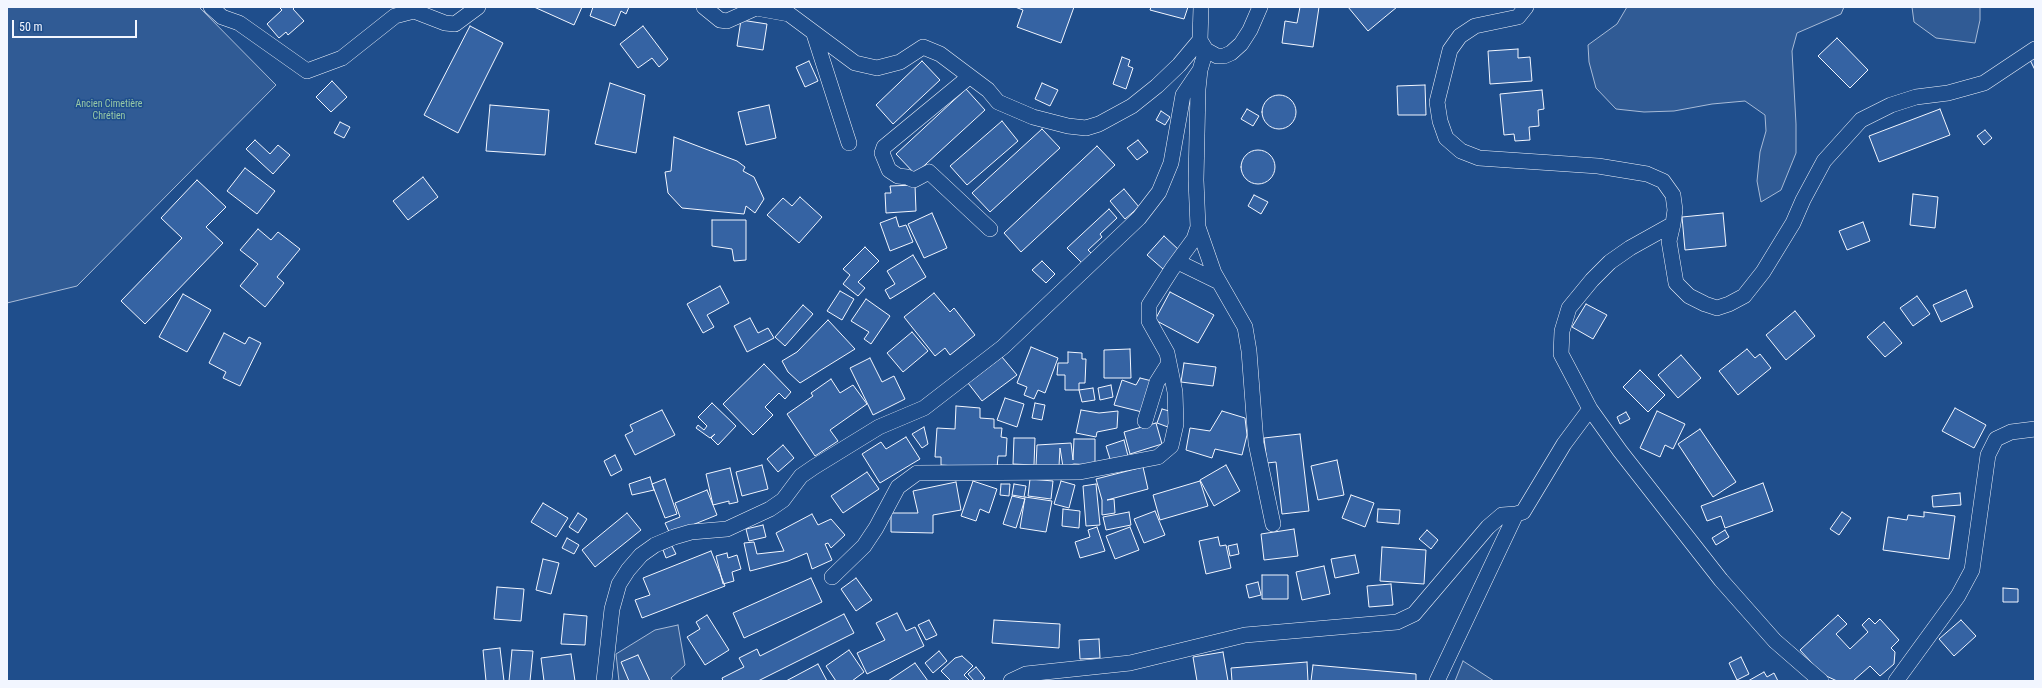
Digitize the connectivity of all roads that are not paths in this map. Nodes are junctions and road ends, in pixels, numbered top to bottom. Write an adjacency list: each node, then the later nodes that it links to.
1 (234, 7): 8 (street)
2 (478, 7): 8 (street)
3 (704, 7): 7 (street)
4 (1201, 7): 10 (street)
5 (1260, 7): 10 (street)
6 (1526, 7): 15 (street)
7 (756, 8): 9 (street)
8 (216, 12)
9 (814, 34): 13 (street); 14 (street)
10 (1203, 45): 12 (street); 13 (street)
11 (2035, 49): 15 (street)
12 (1200, 70): 16 (street); 27 (street)
13 (969, 77): 17 (street)
14 (849, 143)
15 (1673, 224): 21 (street)
16 (1198, 227): 18 (street); 19 (street)
17 (990, 229)
18 (1178, 262): 19 (street); 20 (street)
19 (1219, 282): 25 (street)
20 (1169, 363): 22 (street); 26 (street)
21 (1590, 409): 24 (street); 30 (street)
22 (1145, 421)
23 (2035, 429): 31 (street)
24 (1516, 514): 28 (street); 29 (street)
25 (1273, 524)
26 (832, 577)
27 (604, 681)
28 (1012, 681)
29 (1437, 681)
30 (1821, 681)
31 (1896, 681)

